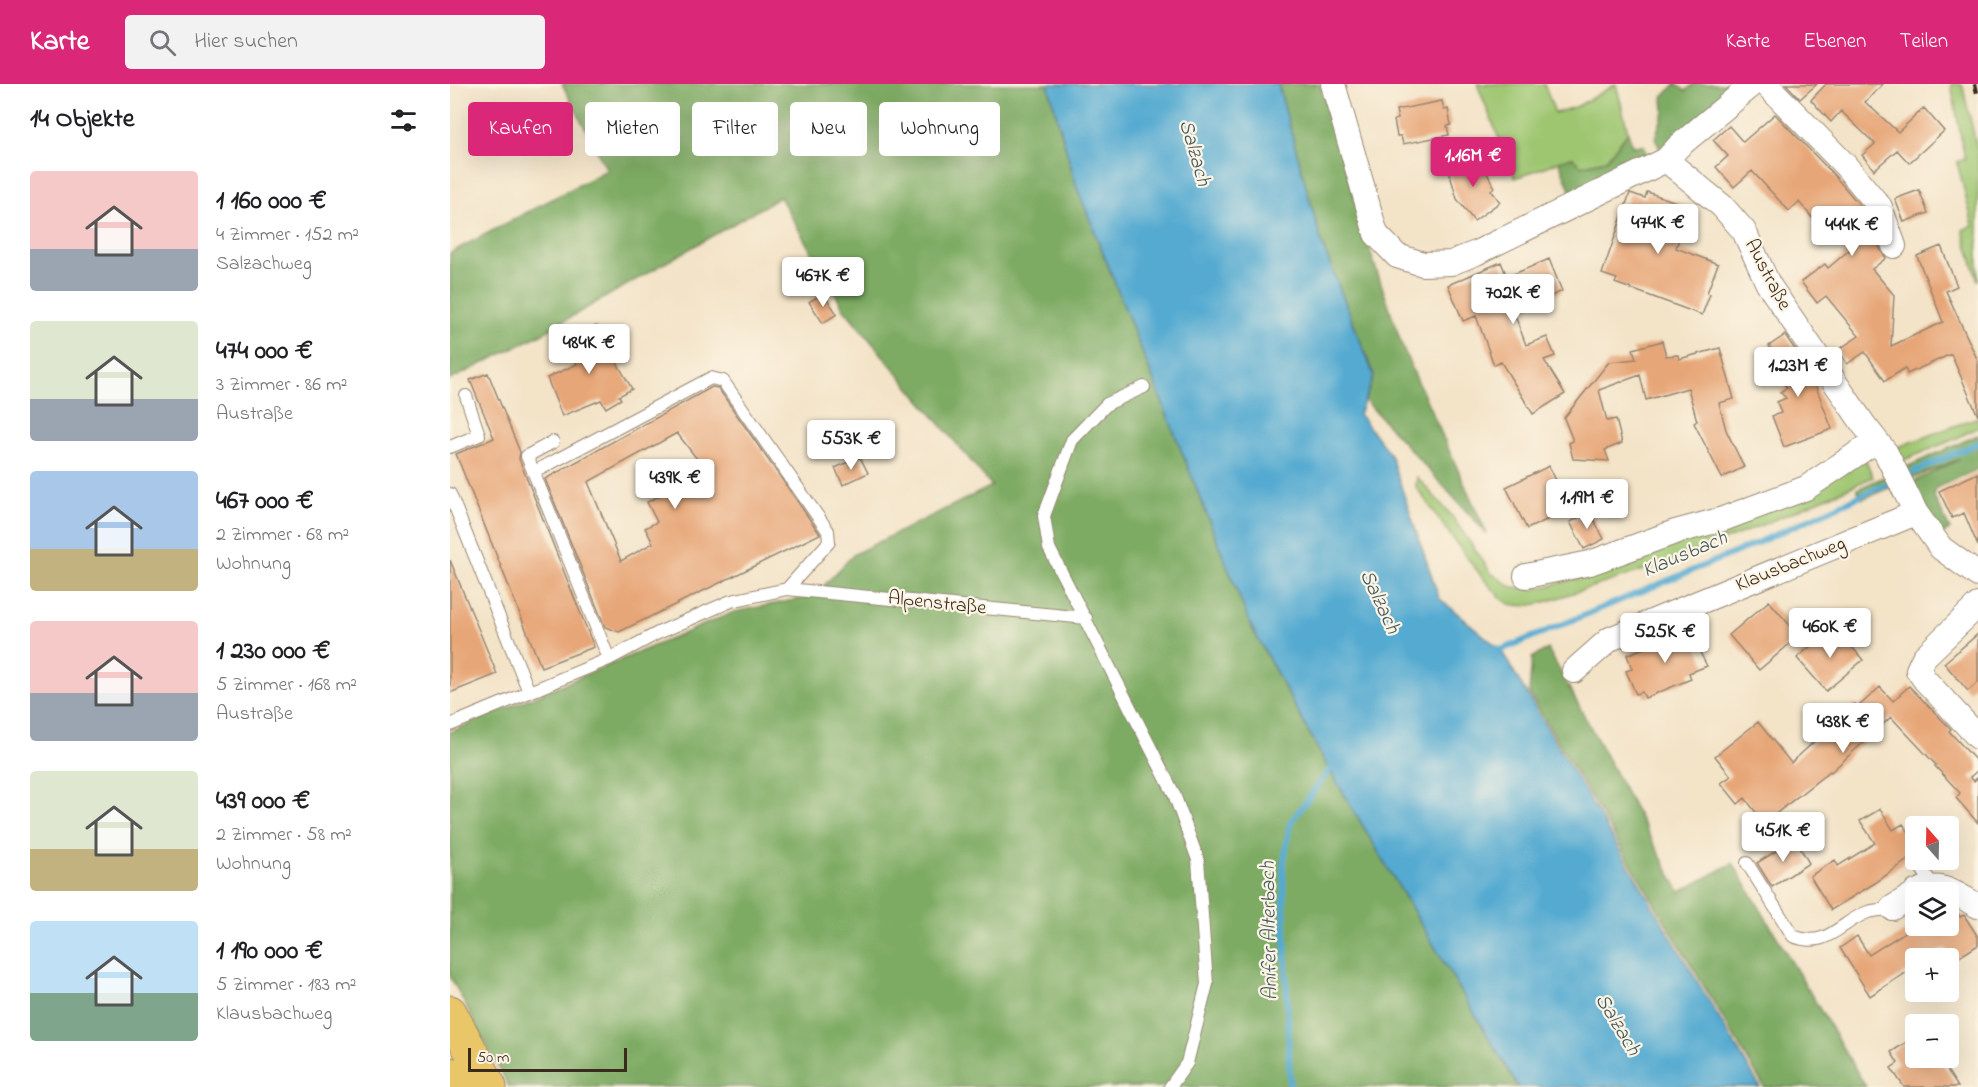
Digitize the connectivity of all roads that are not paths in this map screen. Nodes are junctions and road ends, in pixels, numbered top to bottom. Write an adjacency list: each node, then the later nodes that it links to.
1 (1333, 84): 4 (street)
2 (1753, 84): 4 (street)
3 (1766, 84): 5 (street)
4 (1666, 160): 10 (street, Austraße)
5 (1894, 246)
6 (1144, 387): 18 (lane)
7 (465, 396): 9 (lane)
8 (553, 442): 11 (lane)
9 (450, 447)
10 (1881, 447): 13 (street, Austraße); 15 (street)
11 (534, 472): 16 (lane); 19 (lane)
12 (450, 494): 21 (lane)
13 (1914, 509): 14 (street, Austraße); 20 (street, Klausbachweg)
14 (1978, 575)
15 (1527, 576)
16 (787, 589): 18 (lane, Alpenstraße); 19 (lane, Alpenstraße)
17 (1978, 605): 23 (street)
18 (1086, 618): 33 (lane)
19 (609, 659): 21 (lane, Alpenstraße)
20 (1574, 671)
21 (529, 692): 22 (lane, Alpenstraße)
22 (450, 725)
23 (1978, 737)
24 (1747, 863): 28 (lane)
25 (1959, 896): 27 (street)
26 (1905, 900): 28 (street)
27 (1978, 906)
28 (1892, 908)
29 (450, 1012): 32 (main road)
30 (450, 1074): 31 (main road)
31 (457, 1087)
32 (490, 1087)
33 (1170, 1087)

